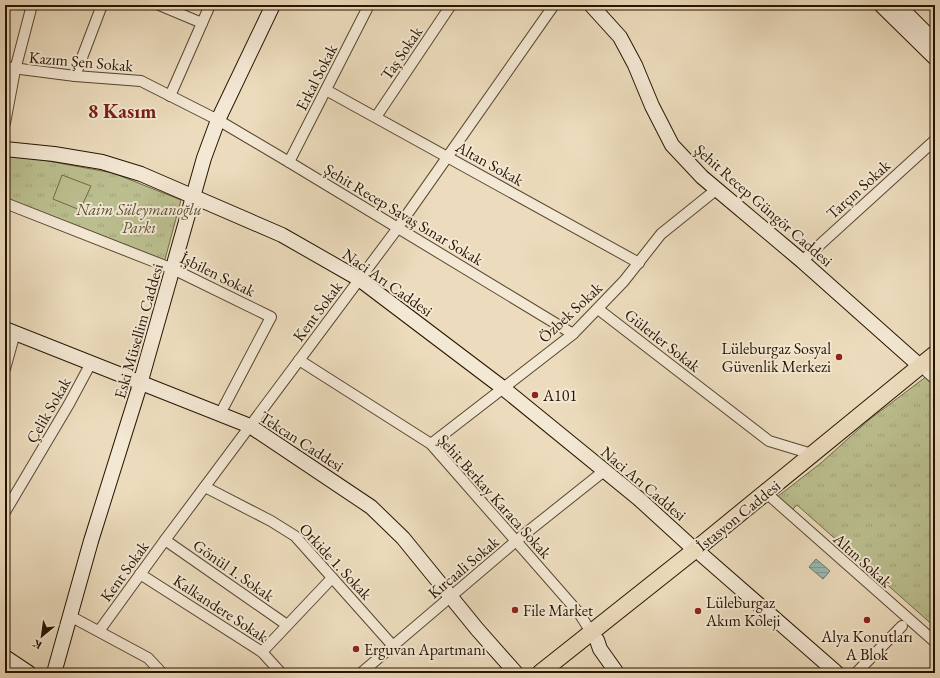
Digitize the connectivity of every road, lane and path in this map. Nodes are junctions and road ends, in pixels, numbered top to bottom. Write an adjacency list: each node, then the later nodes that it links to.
1 (32, 5): 15 (street)
2 (102, 5): 16 (street)
3 (159, 5): 12 (street)
4 (210, 5): 12 (street)
5 (273, 5): 20 (street, Eski Müsellim Caddesi)
6 (369, 5): 17 (street, Erkal Sokak)
7 (554, 5): 24 (street, Kent Sokak)
8 (591, 5): 26 (street, Şehit Recep Güngör Caddesi)
9 (881, 5): 14 (street)
10 (898, 5): 13 (street)
11 (445, 7): 19 (street, Taş Sokak)
12 (202, 23): 18 (street)
13 (935, 42)
14 (935, 58)
15 (10, 68): 16 (street, Kazım Şen Sokak); 21 (street)
16 (75, 76): 18 (street, Kazım Şen Sokak)
17 (326, 90): 19 (street, Altan Sokak); 25 (street, Erkal Sokak)
18 (170, 96): 20 (street, Kazım Şen Sokak)
19 (376, 117): 24 (street, Altan Sokak)
20 (218, 120): 25 (street, Şehit Recep Savaş Sınar Sokak); 27 (street, Eski Müsellim Caddesi)
21 (5, 123)
22 (935, 140): 30 (street, Tarçın Sokak)
23 (5, 149): 27 (street, Naci Arı Caddesi)
24 (446, 156): 29 (street, Kent Sokak); 31 (street, Altan Sokak)
25 (289, 162): 29 (street, Şehit Recep Savaş Sınar Sokak)
26 (716, 189): 30 (street, Şehit Recep Güngör Caddesi); 31 (street, Özbek Sokak)
27 (193, 197): 32 (street, Eski Müsellim Caddesi); 33 (street, Naci Arı Caddesi)
28 (5, 203): 32 (street, İşbilen Sokak)
29 (397, 228): 33 (street, Kent Sokak); 36 (street, Şehit Recep Savaş Sınar Sokak)
30 (802, 261): 41 (street, Şehit Recep Güngör Caddesi)
31 (639, 263): 34 (street, Özbek Sokak)
32 (173, 268): 42 (street, Eski Müsellim Caddesi); 44 (street, İşbilen Sokak)
33 (359, 279): 38 (street, Kent Sokak); 43 (street, Naci Arı Caddesi)
34 (598, 309): 36 (street, Özbek Sokak); 47 (street, Gülerler Sokak)
35 (10, 331): 39 (street, Tekcan Caddesi); 40 (street)
36 (573, 334): 43 (street, Özbek Sokak)
37 (935, 354): 41 (main road, İstasyon Caddesi)
38 (299, 360): 45 (street, Kent Sokak); 46 (street, Şehit Berkay Karaca Sokak)
39 (91, 363): 42 (street, Tekcan Caddesi); 51 (street, Çelik Sokak)
40 (5, 368)
41 (929, 371): 47 (main road, İstasyon Caddesi); 50 (main road, İstasyon Caddesi)
42 (141, 384): 44 (street, Tekcan Caddesi); 58 (street, Eski Müsellim Caddesi)
43 (503, 388): 46 (street, Özbek Sokak); 48 (street, Naci Arı Caddesi)
44 (220, 414): 45 (street, Tekcan Caddesi)
45 (250, 426): 49 (street, Kent Sokak); 57 (street, Tekcan Caddesi)
46 (431, 444): 53 (street, Şehit Berkay Karaca Sokak)
47 (812, 454): 54 (main road, İstasyon Caddesi)
48 (604, 472): 53 (street, Kırcaali Sokak); 54 (street, Naci Arı Caddesi)
49 (204, 487): 52 (street, Kent Sokak); 56 (street, Orkide 1. Sokak)
50 (772, 498): 54 (main road, İstasyon Caddesi); 63 (street, Altın Sokak)
51 (5, 512)
52 (165, 540): 55 (street, Kent Sokak); 59 (street, Gönül 1. Sokak)
53 (516, 541): 57 (street, Kırcaali Sokak); 62 (street, Şehit Berkay Karaca Sokak)
54 (698, 552): 62 (main road, İstasyon Caddesi); 76 (street, Naci Arı Caddesi)
55 (140, 574): 61 (street, Kent Sokak); 65 (street, Kalkandere Sokak)
56 (332, 578): 59 (street); 64 (street, Orkide 1. Sokak)
57 (450, 596): 64 (street, Kırcaali Sokak); 72 (street, Tekcan Caddesi)
58 (70, 616): 61 (street); 68 (street, Eski Müsellim Caddesi)
59 (287, 625): 65 (street)
60 (902, 626): 77 (street)
61 (100, 631): 69 (street)
62 (594, 636): 73 (main road, İstasyon Caddesi); 74 (main road, İstasyon Caddesi); 75 (street)
63 (935, 642)
64 (393, 646): 71 (street, Kırcaali Sokak)
65 (262, 652): 70 (street, Kalkandere Sokak)
66 (5, 657): 67 (street)
67 (29, 673)
68 (54, 673)
69 (162, 673)
70 (281, 673)
71 (361, 673)
72 (516, 673)
73 (540, 673)
74 (556, 673)
75 (618, 673)
76 (837, 673)
77 (856, 673)

